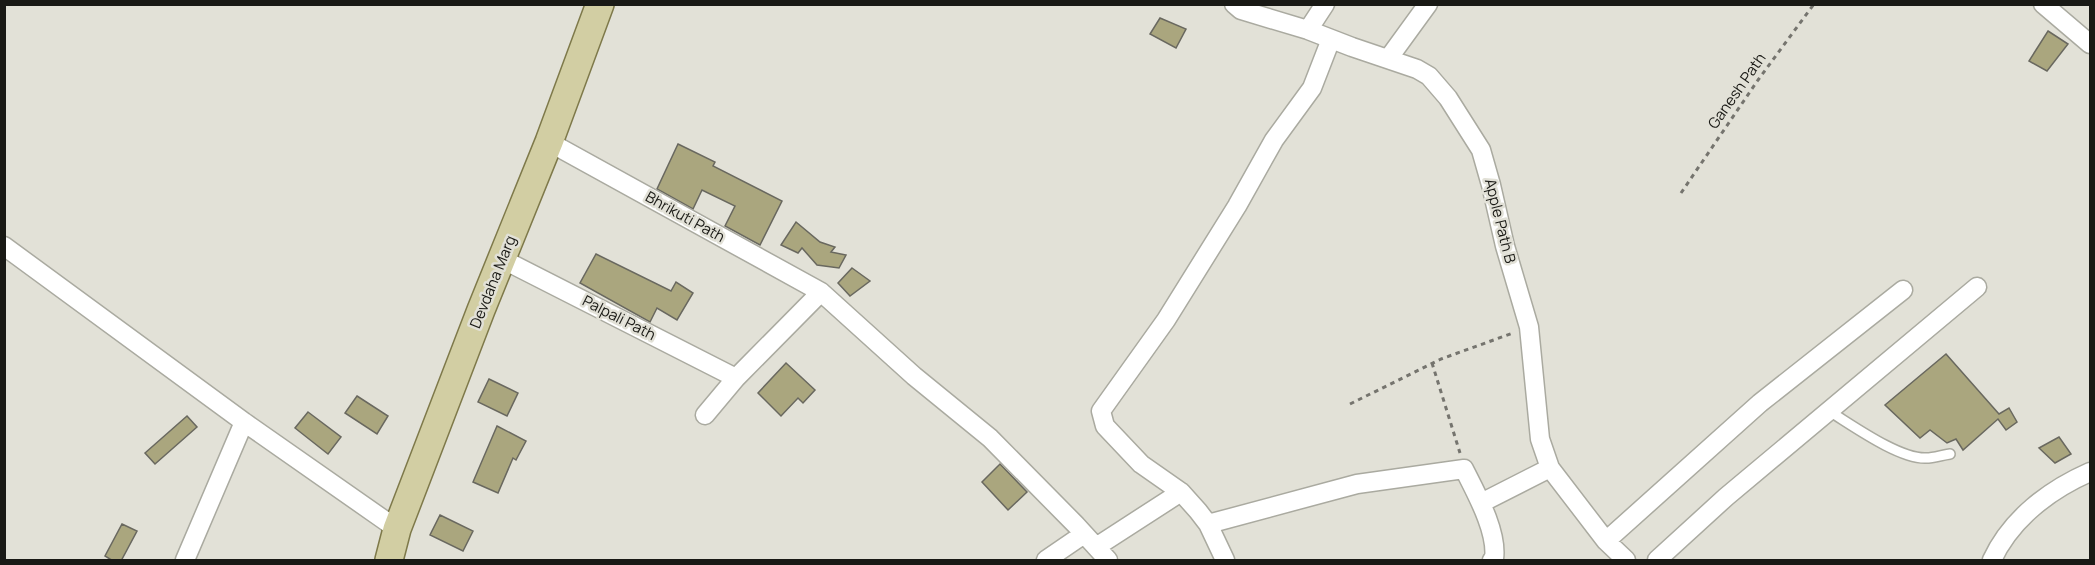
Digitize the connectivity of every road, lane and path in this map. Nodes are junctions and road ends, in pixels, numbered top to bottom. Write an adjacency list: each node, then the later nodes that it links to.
1 (1234, 4): 7 (street, Apple Path B)
2 (1325, 4): 7 (street)
3 (1428, 4): 10 (street)
4 (1814, 4): 12 (path, Ganesh Path)
5 (2043, 4): 9 (street)
6 (593, 7): 11 (main road, Devdaha Marg)
7 (1308, 30): 8 (street, Apple Path B)
8 (1331, 39): 10 (street, Apple Path B); 29 (street)
9 (2091, 44)
10 (1388, 59): 18 (street, Apple Path B)
11 (549, 142): 14 (main road, Devdaha Marg); 17 (street, Bhrikuti Path)
12 (1681, 193)
13 (4, 246): 24 (street)
14 (502, 259): 20 (street, Palpali Path); 32 (main road, Devdaha Marg)
15 (1977, 287): 22 (street)
16 (1903, 290): 33 (street)
17 (821, 292): 20 (street); 34 (street, Bhrikuti Path)
18 (1529, 327): 19 (path); 26 (street, Apple Path B)
19 (1431, 363): 21 (path); 27 (path)
20 (736, 378): 23 (street)
21 (1350, 404)
22 (1829, 411): 25 (lane); 41 (street)
23 (705, 415)
24 (244, 422): 32 (street); 35 (street)
25 (1950, 454)
26 (1550, 468): 30 (street); 33 (street, Apple Path B)
27 (1464, 469): 30 (street); 31 (street)
28 (2091, 472): 42 (street)
29 (1181, 492): 31 (street); 34 (street)
30 (1481, 503): 39 (street)
31 (1208, 524): 38 (street)
32 (398, 529): 36 (main road, Devdaha Marg)
33 (1606, 541): 40 (street, Apple Path B)
34 (1096, 547): 37 (street)
35 (185, 561)
36 (389, 561)
37 (1046, 561)
38 (1225, 561)
39 (1492, 561)
40 (1626, 561)
41 (1658, 561)
42 (1992, 561)

